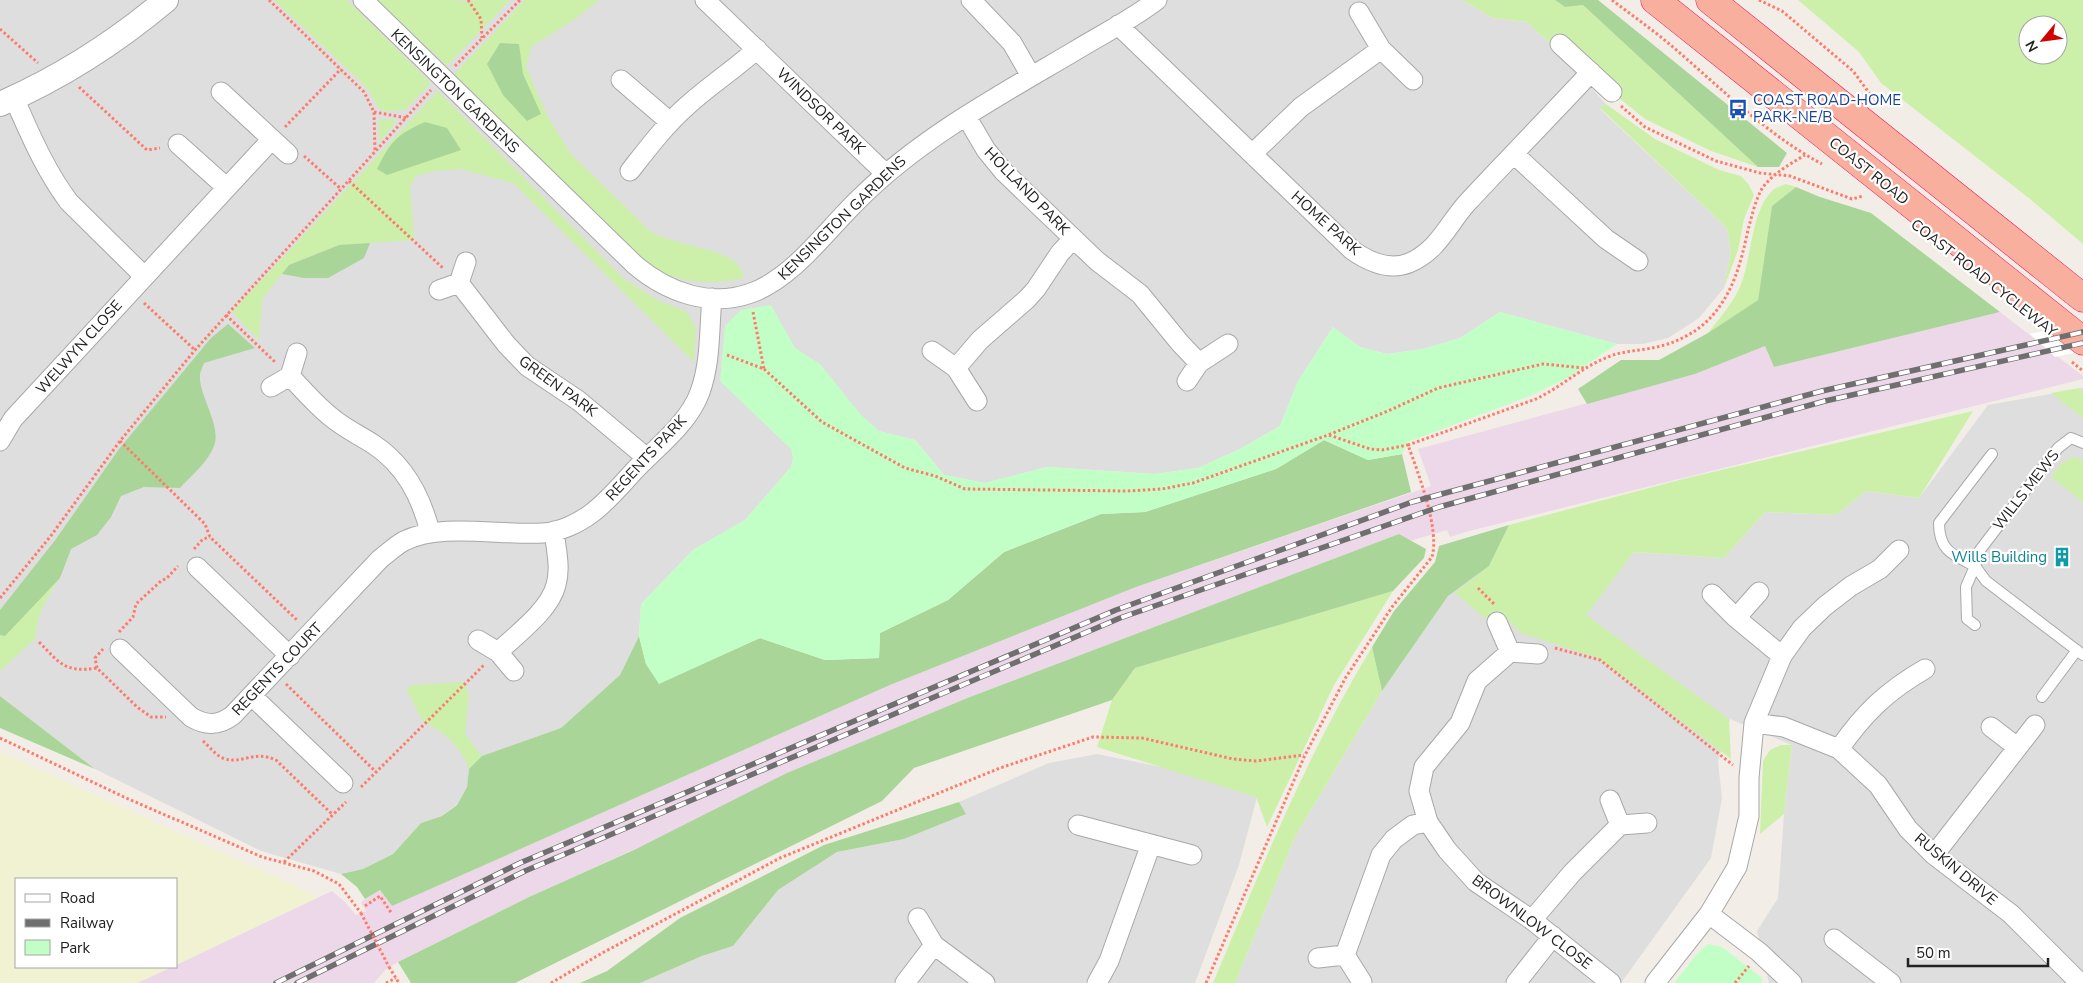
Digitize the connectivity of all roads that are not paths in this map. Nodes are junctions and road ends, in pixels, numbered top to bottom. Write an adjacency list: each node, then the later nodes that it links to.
1 (363, 0): 36 (street, KENSINGTON GARDENS)
2 (705, 0): 11 (street, WINDSOR PARK)
3 (971, 0): 14 (street)
4 (1157, 0): 9 (street, KENSINGTON GARDENS)
5 (1655, 0): 39 (highway, COAST ROAD)
6 (1710, 0): 37 (highway)
7 (163, 1): 19 (street)
8 (1359, 12): 12 (street)
9 (1118, 25): 14 (street, KENSINGTON GARDENS); 25 (street, HOME PARK)
10 (1560, 44): 13 (street)
11 (757, 49): 21 (street); 28 (street, WINDSOR PARK)
12 (1381, 49): 16 (street); 25 (street)
13 (1591, 72): 18 (street); 26 (street, HOME PARK)
14 (1031, 76): 20 (street, KENSINGTON GARDENS)
15 (621, 80): 21 (street)
16 (1413, 80)
17 (222, 92): 22 (street)
18 (1612, 92)
19 (7, 101): 33 (street)
20 (966, 116): 28 (street, KENSINGTON GARDENS); 30 (street, HOLLAND PARK)
21 (670, 122): 27 (street)
22 (272, 139): 24 (street); 29 (street, WELWYN CLOSE)
23 (178, 144): 29 (street)
24 (288, 154)
25 (1252, 154): 26 (street, HOME PARK)
26 (1514, 154): 31 (street)
27 (630, 172)
28 (886, 174): 36 (street, KENSINGTON GARDENS)
29 (226, 187): 33 (street, WELWYN CLOSE)
30 (1073, 239): 42 (street, HOLLAND PARK); 43 (street, HOLLAND PARK)
31 (1638, 261)
32 (466, 262): 34 (street)
33 (144, 276): 48 (street, WELWYN CLOSE)
34 (459, 283): 35 (street); 52 (street, GREEN PARK)
35 (439, 290)
36 (712, 298): 52 (street, REGENTS PARK)
37 (2083, 298)
38 (1228, 344): 42 (street)
39 (2075, 350)
40 (932, 351): 43 (street)
41 (297, 353): 44 (street)
42 (1199, 363): 45 (street)
43 (956, 368): 47 (street)
44 (290, 376): 46 (street); 54 (street)
45 (1187, 382)
46 (271, 386)
47 (977, 400)
48 (7, 413): 49 (street, WELWYN CLOSE)
49 (0, 441)
50 (2083, 442): 57 (lane, WILLS MEWS)
51 (1992, 454): 57 (lane)
52 (647, 458): 53 (street, REGENTS PARK)
53 (554, 531): 54 (street, REGENTS PARK); 65 (street)
54 (430, 532): 69 (street, REGENTS COURT)
55 (1899, 550): 70 (street)
56 (190, 561): 69 (street)
57 (1975, 566): 62 (lane); 67 (lane)
58 (1759, 592): 60 (street)
59 (1712, 594): 60 (street)
60 (1736, 618): 70 (street)
61 (1496, 622): 66 (street)
62 (1975, 625)
63 (478, 640): 65 (street)
64 (114, 643): 73 (street, REGENTS COURT)
65 (498, 652): 72 (street)
66 (1510, 652): 68 (street); 82 (street, BROWNLOW CLOSE)
67 (2080, 652): 74 (lane)
68 (1538, 654)
69 (290, 656): 73 (street, REGENTS COURT)
70 (1782, 656): 75 (street)
71 (1925, 669): 79 (street)
72 (514, 671)
73 (252, 696): 80 (street)
74 (2042, 697)
75 (1754, 723): 79 (street, RUSKIN DRIVE); 89 (street)
76 (2035, 725): 78 (street)
77 (1991, 727): 78 (street)
78 (2017, 747): 88 (street)
79 (1839, 749): 88 (street, RUSKIN DRIVE)
80 (349, 792)
81 (1610, 800): 85 (street)
82 (1428, 822): 91 (street, BROWNLOW CLOSE); 95 (street)
83 (1648, 823): 85 (street)
84 (1078, 824): 86 (street)
85 (1620, 825): 91 (street)
86 (1151, 844): 87 (street); 101 (street)
87 (1192, 855)
88 (1934, 855): 97 (street, RUSKIN DRIVE)
89 (1709, 914): 104 (street); 105 (street)
90 (918, 918): 94 (street)
91 (1532, 920): 92 (street, BROWNLOW CLOSE)
92 (1553, 936): 102 (street); 103 (street, BROWNLOW CLOSE)
93 (1834, 939): 106 (street)
94 (934, 945): 99 (street); 100 (street)
95 (1345, 955): 96 (street); 98 (street)
96 (1318, 958)
97 (2080, 980)
98 (1362, 982)
99 (905, 983)
100 (985, 983)
101 (1097, 983)
102 (1516, 983)
103 (1612, 983)
104 (1655, 983)
105 (1792, 983)
106 (1890, 983)

